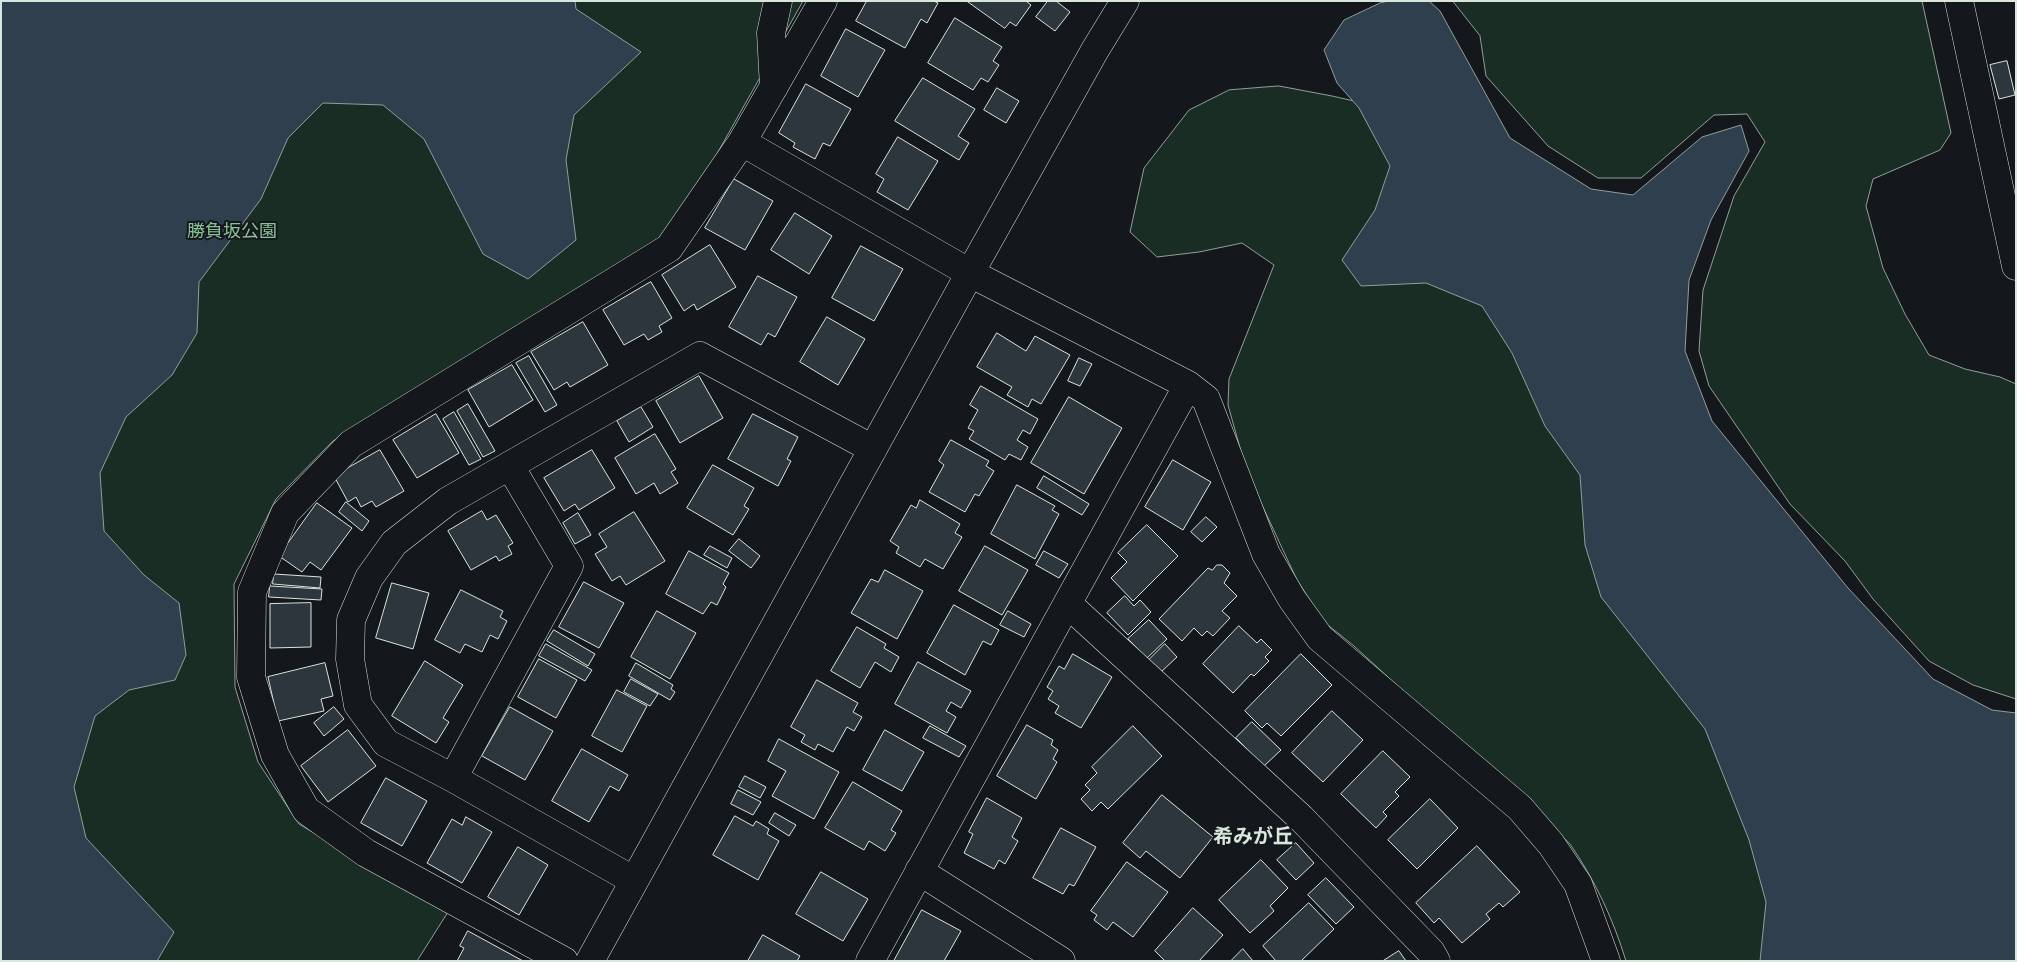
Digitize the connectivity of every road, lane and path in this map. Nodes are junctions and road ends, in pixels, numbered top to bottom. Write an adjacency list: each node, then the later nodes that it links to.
1 (778, 1): 5 (street)
2 (823, 1): 5 (street)
3 (1125, 1): 8 (street)
4 (1959, 1): 7 (street)
5 (774, 87): 6 (street)
6 (742, 142): 8 (street); 16 (street)
7 (2016, 266)
8 (970, 273): 9 (street); 10 (street)
9 (1188, 385): 12 (street); 21 (street)
10 (873, 449): 11 (street); 15 (street)
11 (510, 466): 13 (street); 13 (street)
12 (1068, 604): 14 (street); 20 (street)
13 (453, 778): 15 (street)
14 (919, 871): 18 (street); 19 (street)
15 (633, 880): 17 (street)
16 (564, 961)
17 (590, 961)
18 (870, 961)
19 (1062, 961)
20 (1436, 961)
21 (1606, 961)

